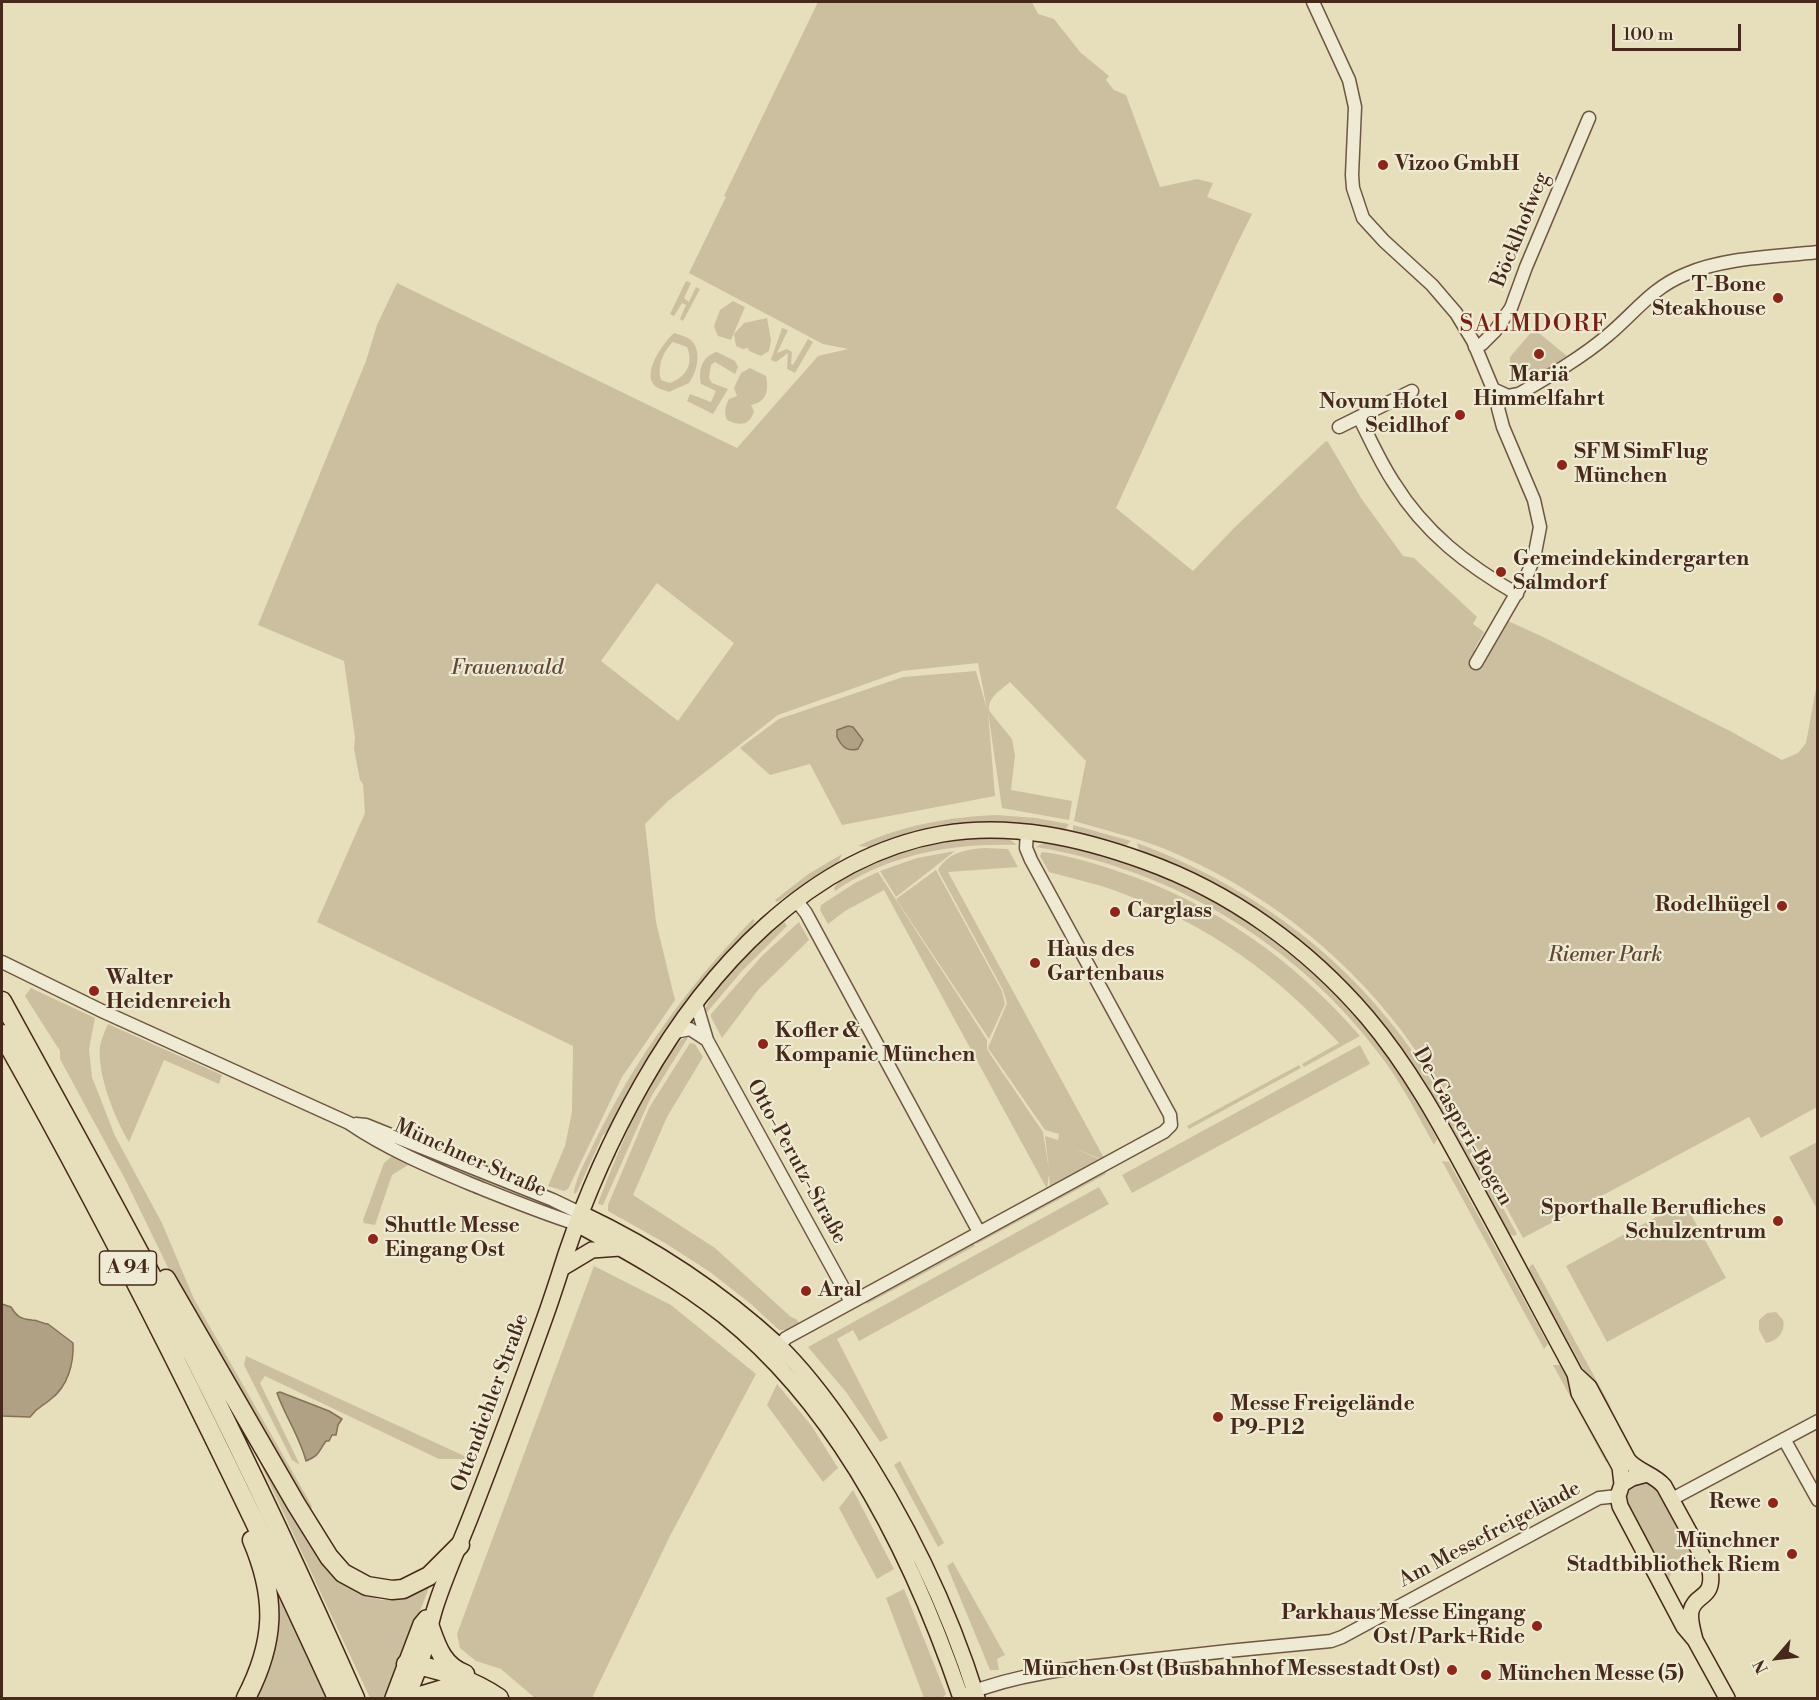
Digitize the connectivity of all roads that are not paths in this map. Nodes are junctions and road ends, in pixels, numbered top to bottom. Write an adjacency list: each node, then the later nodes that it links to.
1 (1313, 2): 4 (street)
2 (1589, 118): 4 (street, Böcklhofweg)
3 (1818, 252): 6 (street)
4 (1475, 347): 6 (street)
5 (1412, 391): 7 (street)
6 (1502, 395): 9 (street)
7 (1359, 417): 8 (street); 9 (street)
8 (1339, 426)
9 (1517, 594): 10 (street)
10 (1476, 663)
11 (1027, 832): 12 (main road, De-Gasperi-Bogen); 21 (street); 26 (main road, De-Gasperi-Bogen)
12 (796, 900): 15 (main road, De-Gasperi-Bogen); 21 (street)
13 (2, 962): 20 (street, Münchner Straße)
14 (2, 1001): 19 (highway, A 94)
15 (696, 1003): 16 (main road, De-Gasperi-Bogen); 18 (street, Otto-Perutz-Straße)
16 (675, 1032): 18 (street); 20 (main road, De-Gasperi-Bogen)
17 (2, 1034): 33 (highway, A 94)
18 (706, 1040): 24 (street, Otto-Perutz-Straße)
19 (120, 1216): 34 (highway); 41 (highway, A 94)
20 (580, 1219): 22 (main road); 23 (main road, Ottendichler Straße); 25 (main road)
21 (979, 1232): 24 (street)
22 (620, 1248): 23 (main road); 43 (main road)
23 (562, 1268): 34 (main road, Ottendichler Straße)
24 (851, 1302): 25 (street)
25 (779, 1346): 43 (main road)
26 (1575, 1374): 29 (main road, De-Gasperi-Bogen); 30 (main road, De-Gasperi-Bogen)
27 (1818, 1421): 28 (street)
28 (1784, 1439): 31 (street); 32 (street)
29 (1647, 1474): 30 (main road); 31 (main road, De-Gasperi-Bogen)
30 (1620, 1490): 35 (main road, De-Gasperi-Bogen); 43 (street, Am Messefreigelände)
31 (1672, 1499): 36 (main road, De-Gasperi-Bogen)
32 (1818, 1500)
33 (248, 1505): 44 (highway); 45 (highway, A 94)
34 (460, 1545): 37 (main road, Ottendichler Straße)
35 (1668, 1597): 36 (main road); 39 (main road, De-Gasperi-Bogen)
36 (1695, 1603): 39 (main road)
37 (435, 1606): 38 (main road, Ottendichler Straße); 40 (main road, Ottendichler Straße)
38 (430, 1627): 40 (main road, Ottendichler Straße); 42 (highway)
39 (1695, 1640): 50 (main road, De-Gasperi-Bogen)
40 (413, 1664): 42 (highway); 46 (main road, Ottendichler Straße); 47 (main road, Ottendichler Straße)
41 (352, 1691)
42 (478, 1693): 48 (highway); 49 (highway)
43 (968, 1696)
44 (246, 1698)
45 (337, 1698)
46 (393, 1698)
47 (407, 1698)
48 (413, 1698)
49 (499, 1698)
50 (1727, 1698)

